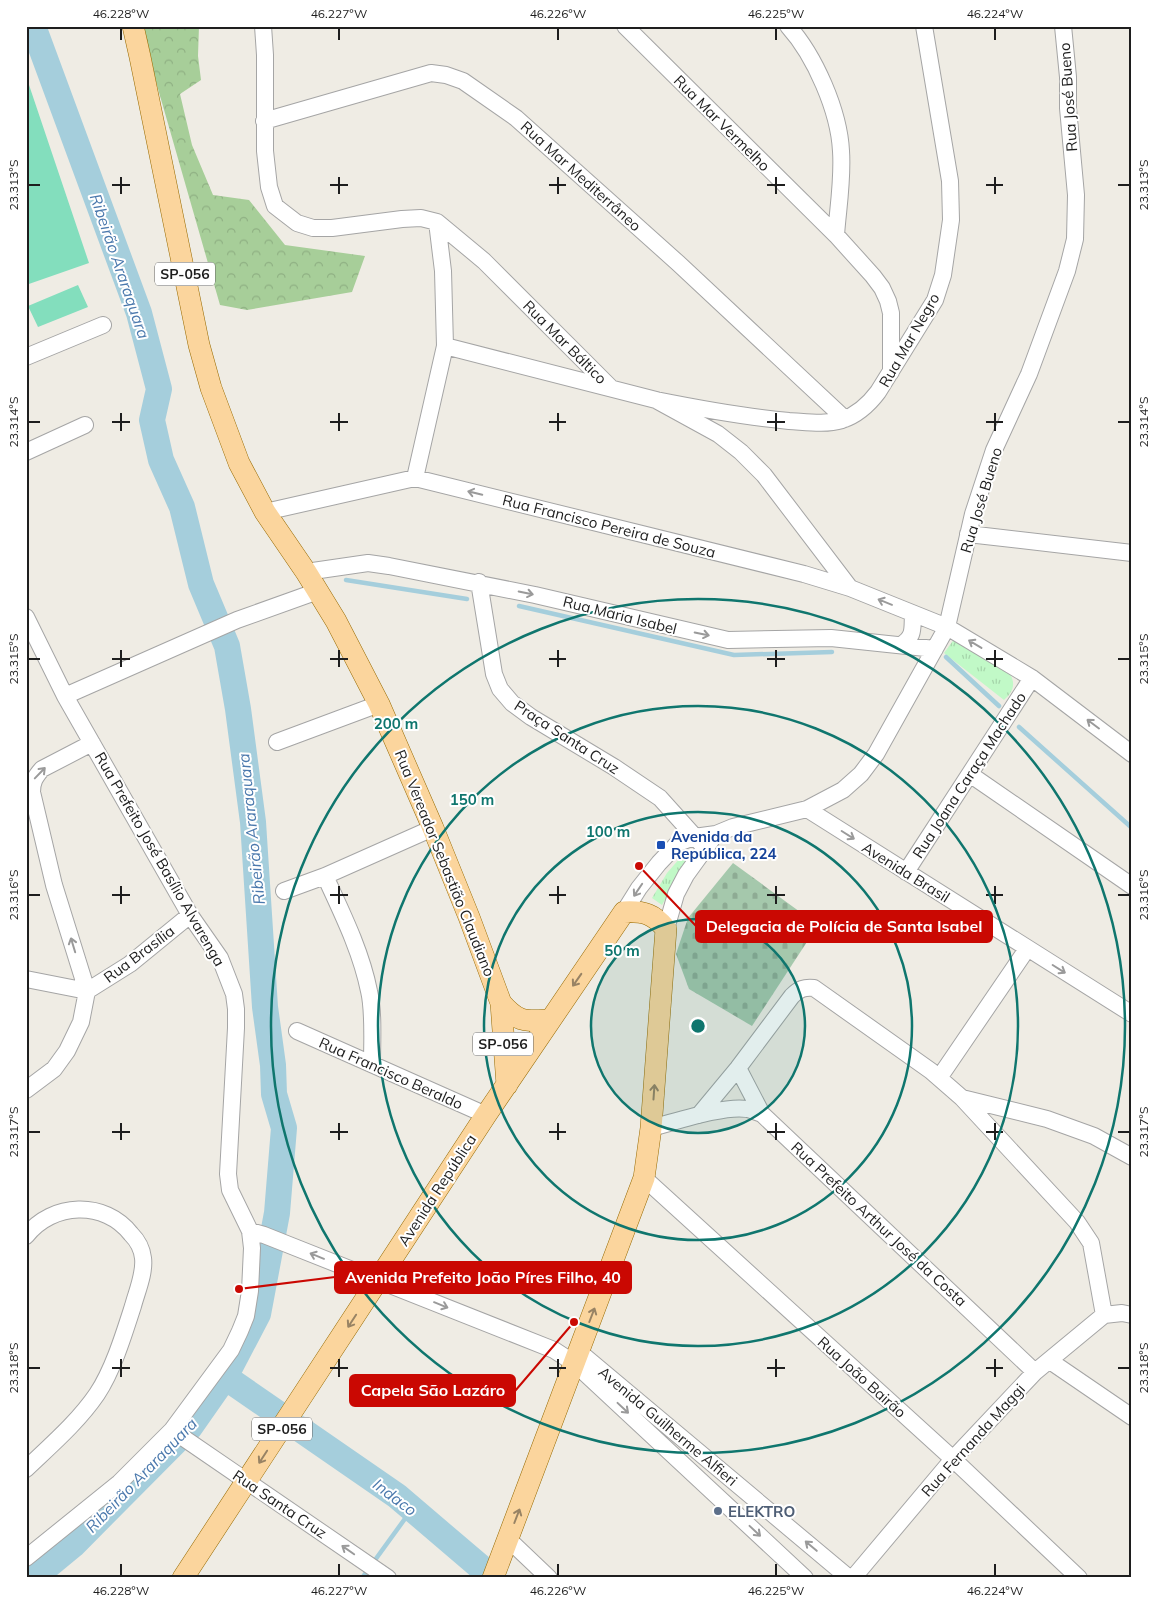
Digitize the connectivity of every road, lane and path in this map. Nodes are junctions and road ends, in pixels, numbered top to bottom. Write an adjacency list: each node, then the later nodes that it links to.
1 (133, 26): 20 (main road, Rua Vereador Sebastião Claudiano / SP-056)
2 (263, 26): 7 (street)
3 (625, 26): 9 (street, Rua Mar Vermelho)
4 (788, 26): 9 (street)
5 (924, 26): 13 (street, Rua Mar Negro)
6 (1063, 26): 21 (street, Rua José Bueno)
7 (264, 120): 8 (street); 16 (street, Rua Mar Mediterrâneo)
8 (437, 222): 11 (street); 14 (street, Rua Mar Báltico)
9 (836, 235): 13 (street, Rua Mar Vermelho)
10 (103, 325): 12 (street)
11 (445, 346): 14 (street); 19 (street)
12 (26, 357)
13 (891, 374): 16 (street, Rua Mar Negro)
14 (610, 387): 15 (street, Rua Mar Báltico)
15 (656, 400): 16 (street, Rua Mar Negro); 25 (street, Rua Mar Báltico)
16 (845, 419)
17 (85, 425): 18 (street)
18 (26, 452)
19 (415, 478): 20 (street, Rua Francisco Pereira de Souza); 25 (street, Rua Francisco Pereira de Souza, one-way to 19)
20 (264, 512): 23 (main road, Rua Vereador Sebastião Claudiano / SP-056)
21 (968, 534): 22 (street); 29 (street, Rua José Bueno)
22 (1132, 553)
23 (306, 572): 24 (street, Rua Maria Isabel); 26 (main road, Rua Vereador Sebastião Claudiano / SP-056)
24 (479, 582): 30 (street, Rua Maria Isabel, one-way to 30); 42 (street, Praça Santa Cruz)
25 (850, 588): 27 (street, Rua Francisco Pereira de Souza, one-way to 25)
26 (318, 591): 33 (street); 34 (main road, Rua Vereador Sebastião Claudiano / SP-056)
27 (913, 614): 29 (street, Rua Francisco Pereira de Souza); 30 (street)
28 (26, 617): 33 (street, Rua Prefeito José Basílio Alvarenga)
29 (947, 627): 31 (street, Rua José Bueno); 32 (street, Rua Francisco Pereira de Souza, one-way to 29)
30 (901, 645): 31 (street, Rua Maria Isabel)
31 (935, 649): 39 (street, Rua José Bueno)
32 (1032, 678): 37 (street, Rua Francisco Pereira de Souza, one-way to 32); 38 (street, Rua Joana Caraça Machado)
33 (65, 696): 36 (street, Rua Prefeito José Basílio Alvarenga)
34 (379, 704): 35 (street); 40 (main road, Rua Vereador Sebastião Claudiano / SP-056)
35 (277, 742)
36 (92, 743): 49 (street, Rua Prefeito José Basílio Alvarenga); 53 (street, one-way to 36)
37 (1132, 754)
38 (971, 775): 44 (street, Rua Joana Caraça Machado); 46 (street)
39 (807, 809): 41 (street, Rua José Bueno); 44 (street, Avenida Brasil, one-way to 44)
40 (433, 828): 45 (street); 54 (main road, Rua Vereador Sebastião Claudiano / SP-056)
41 (716, 834): 42 (street, Avenida República); 43 (street)
42 (694, 837): 43 (street, Praça Santa Cruz); 48 (street, Avenida República, one-way to 48)
43 (705, 848): 50 (street)
44 (906, 872): 51 (street, Avenida Brasil)
45 (325, 876): 47 (street); 58 (street)
46 (1132, 886)
47 (284, 891)
48 (624, 912): 50 (main road); 56 (main road, Avenida República / SP-056, one-way to 56)
49 (190, 915): 53 (street, Rua Brasília); 70 (street, Rua Prefeito José Basílio Alvarenga)
50 (666, 929): 67 (main road, one-way to 50)
51 (1028, 948): 55 (street, Avenida Brasil, one-way to 55); 60 (street)
52 (26, 979): 53 (street, Rua Brasília)
53 (87, 991): 62 (street)
54 (501, 1003): 56 (main road, SP-056); 61 (main road, SP-056)
55 (1128, 1007)
56 (549, 1020): 61 (main road, Avenida República / SP-056)
57 (297, 1031): 58 (street, Rua Francisco Beraldo)
58 (372, 1064): 65 (street, Rua Francisco Beraldo)
59 (738, 1068): 60 (street); 64 (street); 66 (street)
60 (939, 1078): 63 (street)
61 (507, 1085): 65 (main road, Avenida República / SP-056)
62 (26, 1090)
63 (962, 1098): 68 (street); 73 (street)
64 (762, 1114): 66 (street); 77 (street, Rua Prefeito Arthur José da Costa)
65 (486, 1115): 72 (main road, Avenida República / SP-056)
66 (699, 1115): 67 (street)
67 (651, 1128): 69 (main road)
68 (1132, 1158)
69 (644, 1178): 75 (main road, one-way to 69); 80 (street, Rua João Bairão)
70 (257, 1233): 72 (street, one-way to 70); 79 (street)
71 (26, 1236): 81 (street)
72 (379, 1280): 75 (street, one-way to 75); 82 (main road, Avenida República / SP-056, one-way to 82)
73 (1104, 1314): 74 (street); 76 (street, Rua Fernanda Maggi)
74 (1132, 1315)
75 (576, 1357): 83 (main road, one-way to 75); 89 (street, Avenida Guilherme Alfieri, one-way to 89); 90 (street, Avenida Guilherme Alfieri, one-way to 75)
76 (1050, 1361): 77 (street, Rua Fernanda Maggi); 78 (street)
77 (1035, 1372): 80 (street, Rua Fernanda Maggi)
78 (1132, 1417)
79 (175, 1432): 82 (street, Rua Santa Cruz); 84 (street)
80 (953, 1459): 91 (street, Rua Fernanda Maggi); 92 (street, Rua João Bairão)
81 (26, 1470)
82 (248, 1481): 85 (main road, Avenida República / SP-056); 86 (street, Rua Santa Cruz, one-way to 82)
83 (508, 1539): 87 (main road); 88 (street)
84 (26, 1558)
85 (183, 1578)
86 (388, 1578)
87 (493, 1578)
88 (549, 1578)
89 (805, 1578)
90 (849, 1578)
91 (853, 1578)
92 (1079, 1578)

